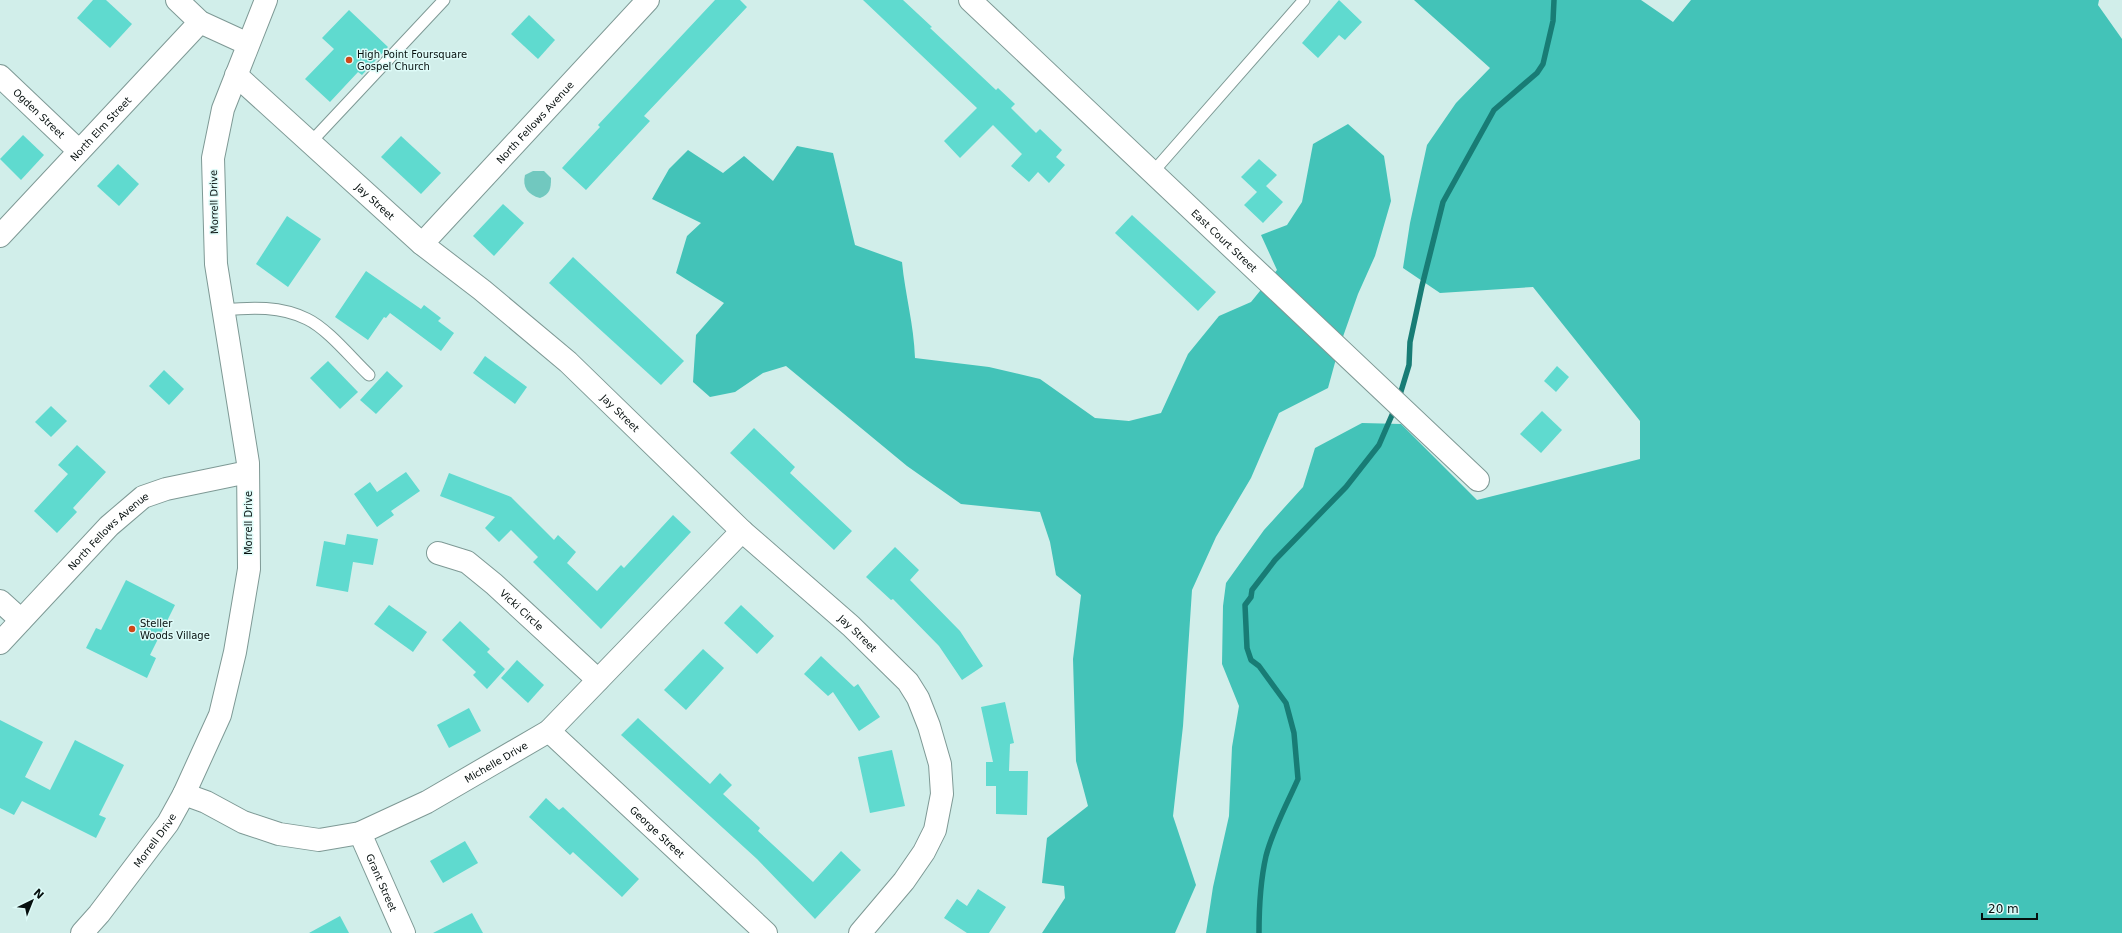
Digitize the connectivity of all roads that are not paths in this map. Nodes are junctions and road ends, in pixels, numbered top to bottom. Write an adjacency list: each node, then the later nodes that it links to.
1 (177, 0): 7 (street)
2 (266, 0): 8 (street)
3 (444, 0): 11 (lane)
4 (648, 0): 15 (street, North Fellows Avenue)
5 (970, 0): 13 (street, East Court Street)
6 (1304, 0): 13 (lane)
7 (200, 22): 8 (street); 12 (street, North Elm Street)
8 (248, 44): 9 (street)
9 (236, 75): 11 (street, Jay Street); 16 (street, Morrell Drive)
10 (0, 76): 12 (street, Ogden Street)
11 (310, 143): 15 (street, Jay Street)
12 (79, 151): 14 (street, North Elm Street)
13 (1153, 172): 19 (street, East Court Street)
14 (0, 236)
15 (422, 244): 20 (street, Jay Street)
16 (223, 310): 17 (lane); 18 (street, Morrell Drive)
17 (368, 375)
18 (248, 472): 23 (street, North Fellows Avenue); 27 (street, Morrell Drive)
19 (1478, 480)
20 (742, 531): 25 (street, Michelle Drive); 32 (street, Jay Street)
21 (438, 552): 25 (street, Vicki Circle)
22 (0, 601): 23 (street)
23 (21, 620): 24 (street, North Fellows Avenue)
24 (0, 642)
25 (598, 680): 26 (street, Michelle Drive)
26 (549, 731): 28 (street, Michelle Drive); 31 (street, George Street)
27 (184, 794): 28 (street, Michelle Drive); 29 (street, Morrell Drive)
28 (360, 832): 30 (street, Grant Street)
29 (82, 933)
30 (404, 933)
31 (766, 933)
32 (860, 933)

